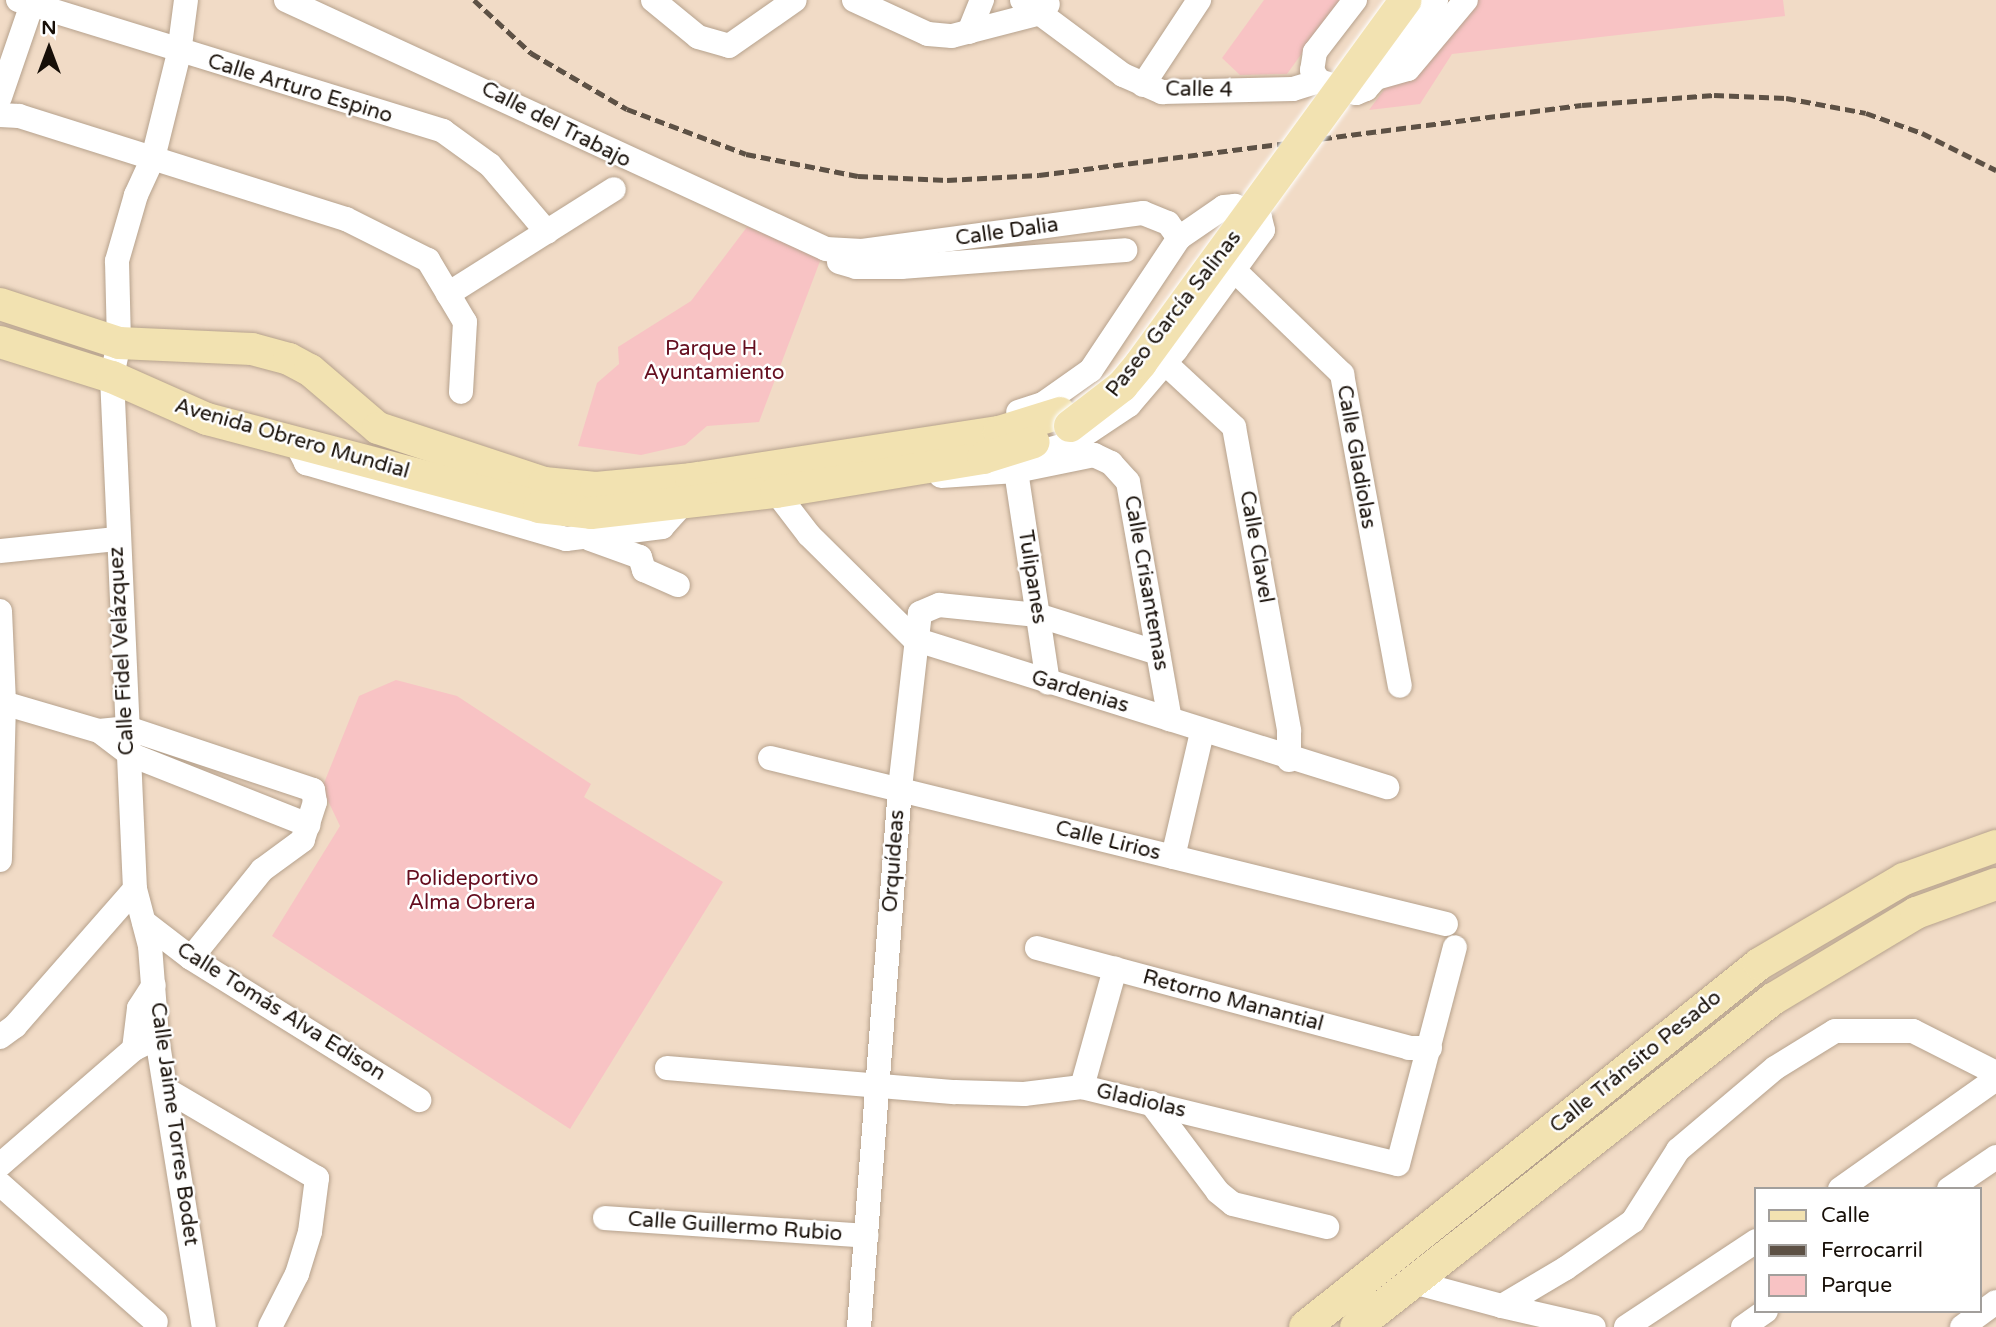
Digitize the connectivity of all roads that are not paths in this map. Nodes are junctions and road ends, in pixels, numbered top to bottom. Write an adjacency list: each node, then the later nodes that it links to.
1 (187, 0): 16 (street)
2 (286, 0): 26 (street, Calle del Trabajo)
3 (653, 0): 4 (street)
4 (795, 0)
5 (854, 0): 15 (street)
6 (982, 0): 15 (street)
7 (1199, 0): 19 (street)
8 (1355, 0): 18 (street)
9 (1390, 0): 36 (main road, Paseo García Salinas)
10 (1406, 0): 36 (main road, Paseo García Salinas, bridge)
11 (1436, 0): 17 (street)
12 (1466, 0): 17 (street)
13 (25, 3): 16 (street, Calle Arturo Espino); 20 (street)
14 (1038, 4): 15 (street); 19 (street, Calle 4)
15 (970, 32)
16 (179, 53): 22 (street); 24 (street, Calle Arturo Espino)
17 (1376, 78): 18 (street)
18 (1319, 81): 19 (street, Calle 4)
19 (1143, 85)
20 (0, 97)
21 (0, 115): 22 (street)
22 (153, 158): 29 (street); 32 (street)
23 (614, 189): 24 (street)
24 (547, 232): 29 (street)
25 (1179, 238): 26 (street, Calle Dalia); 28 (street); 37 (street)
26 (826, 250): 27 (street, Calle del Trabajo)
27 (1125, 250)
28 (1235, 271): 33 (street); 51 (street, Calle Gladiolas)
29 (448, 294): 35 (street)
30 (0, 304): 32 (main road, Avenida Obrero Mundial)
31 (0, 342): 34 (main road, Avenida Obrero Mundial)
32 (119, 343): 34 (street, Calle Fidel Velázquez); 42 (main road, Avenida Obrero Mundial)
33 (1165, 363): 38 (street); 59 (street, Calle Clavel)
34 (112, 377): 42 (main road, Avenida Obrero Mundial); 43 (street, Calle Fidel Velázquez)
35 (461, 392)
36 (1065, 420): 37 (main road, Paseo García Salinas); 38 (main road, Paseo García Salinas)
37 (947, 439): 42 (main road, Paseo García Salinas)
38 (983, 458): 40 (main road, Paseo García Salinas)
39 (1016, 471): 40 (street, Calle Crisantemas); 47 (street, Tulipanes); 49 (street, Calle Crisantemas)
40 (891, 473): 41 (main road, Paseo García Salinas)
41 (776, 492): 42 (main road, Paseo García Salinas); 48 (street, Gardenias)
42 (592, 513): 45 (street)
43 (116, 539): 44 (street); 54 (street, Calle Fidel Velázquez)
44 (0, 551)
45 (678, 585)
46 (0, 611): 52 (street)
47 (1037, 615): 48 (street, Orquídeas); 49 (street); 50 (street, Tulipanes)
48 (914, 639): 50 (street, Gardenias); 61 (street, Orquídeas)
49 (1158, 653): 53 (street, Calle Crisantemas)
50 (1048, 683): 53 (street, Gardenias)
51 (1400, 686)
52 (2, 702): 55 (street); 65 (street)
53 (1170, 719): 56 (street, Gardenias)
54 (127, 727): 55 (street); 57 (street, Calle Fidel Velázquez); 62 (street)
55 (99, 731): 57 (street)
56 (1202, 732): 59 (street, Gardenias); 64 (street)
57 (129, 754): 62 (street); 67 (street, Calle Fidel Velázquez)
58 (770, 758): 61 (street, Calle Lirios)
59 (1289, 760): 60 (street, Gardenias)
60 (1387, 787)
61 (900, 788): 64 (street, Calle Lirios); 80 (street, Orquídeas)
62 (308, 825): 70 (street)
63 (1996, 846): 102 (main road, Calle Tránsito Pesado)
64 (1173, 857): 75 (street, Calle Lirios)
65 (0, 860)
66 (1996, 884): 94 (main road, Calle Tránsito Pesado)
67 (135, 890): 68 (street, Calle Fidel Velázquez); 73 (street)
68 (144, 922): 70 (street, Calle Tomás Alva Edison); 72 (street, Calle Jaime Torres Bodet)
69 (1037, 948): 71 (street, Retorno Manantial)
70 (191, 958): 83 (street, Calle Tomás Alva Edison)
71 (1115, 969): 75 (street, Retorno Manantial); 81 (street)
72 (154, 984): 74 (street, Calle Jaime Torres Bodet); 76 (street)
73 (0, 1037)
74 (157, 1038): 76 (street); 82 (street, Calle Jaime Torres Bodet)
75 (1430, 1048): 84 (street, Gladiolas)
76 (134, 1049): 86 (street)
77 (667, 1068): 80 (street, Gladiolas)
78 (1996, 1073): 95 (street)
79 (1996, 1079): 88 (street)
80 (878, 1084): 81 (street, Gladiolas); 92 (street, Orquídeas)
81 (1082, 1087): 84 (street, Gladiolas)
82 (167, 1090): 99 (street, Calle Jaime Torres Bodet); 100 (street)
83 (419, 1100)
84 (1151, 1103): 91 (street)
85 (1996, 1157): 89 (street)
86 (0, 1165)
87 (0, 1184): 98 (street)
88 (1843, 1187)
89 (1952, 1187)
90 (605, 1218): 92 (street, Calle Guillermo Rubio)
91 (1327, 1227)
92 (866, 1236): 101 (street, Orquídeas)
93 (1755, 1242): 105 (street)
94 (1413, 1282): 95 (street); 103 (main road, Calle Tránsito Pesado)
95 (1502, 1306): 104 (street)
96 (1763, 1313): 106 (street)
97 (1981, 1313): 107 (street)
98 (156, 1322)
99 (204, 1327)
100 (270, 1327)
101 (859, 1327)
102 (1305, 1327)
103 (1356, 1327)
104 (1594, 1327)
105 (1626, 1327)
106 (1743, 1327)
107 (1962, 1327)

